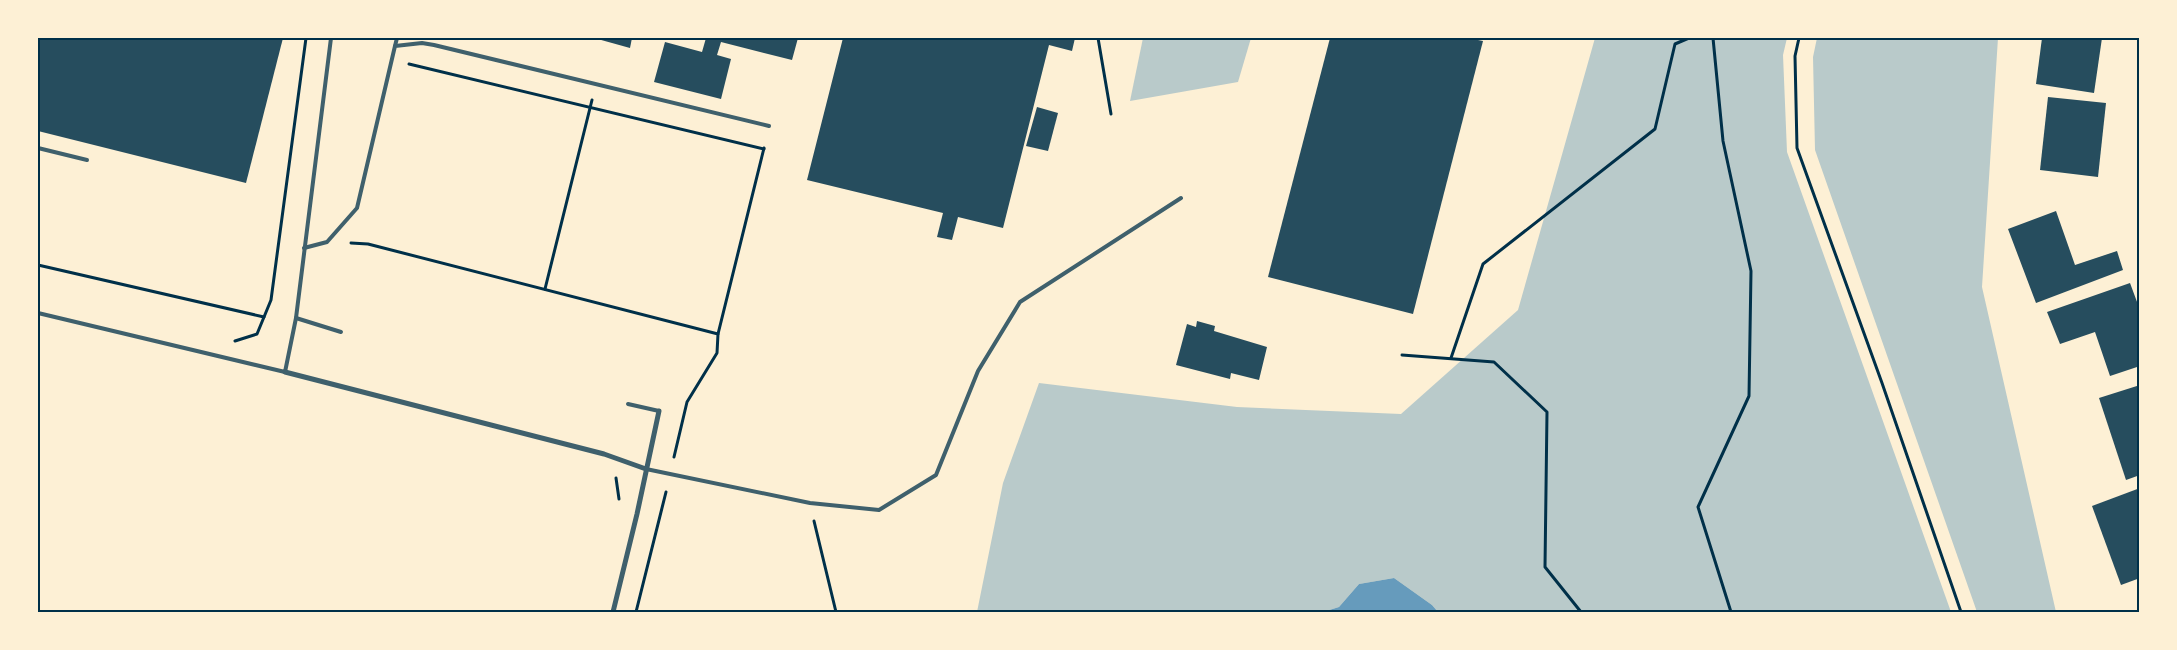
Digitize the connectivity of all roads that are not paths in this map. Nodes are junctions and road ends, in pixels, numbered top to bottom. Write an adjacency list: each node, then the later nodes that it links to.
1 (331, 38): 10 (lane)
2 (397, 38): 3 (lane)
3 (395, 46): 4 (lane); 10 (lane)
4 (769, 126)
5 (2140, 134): 9 (street)
6 (38, 148): 7 (lane)
7 (87, 160)
8 (1181, 198): 17 (lane)
9 (2140, 201)
10 (304, 248): 12 (lane)
11 (38, 313): 14 (lane)
12 (296, 318): 13 (lane); 14 (lane)
13 (341, 332)
14 (284, 372): 17 (street)
15 (628, 404): 16 (lane)
16 (659, 411): 17 (street)
17 (646, 469): 18 (street)
18 (613, 612)

